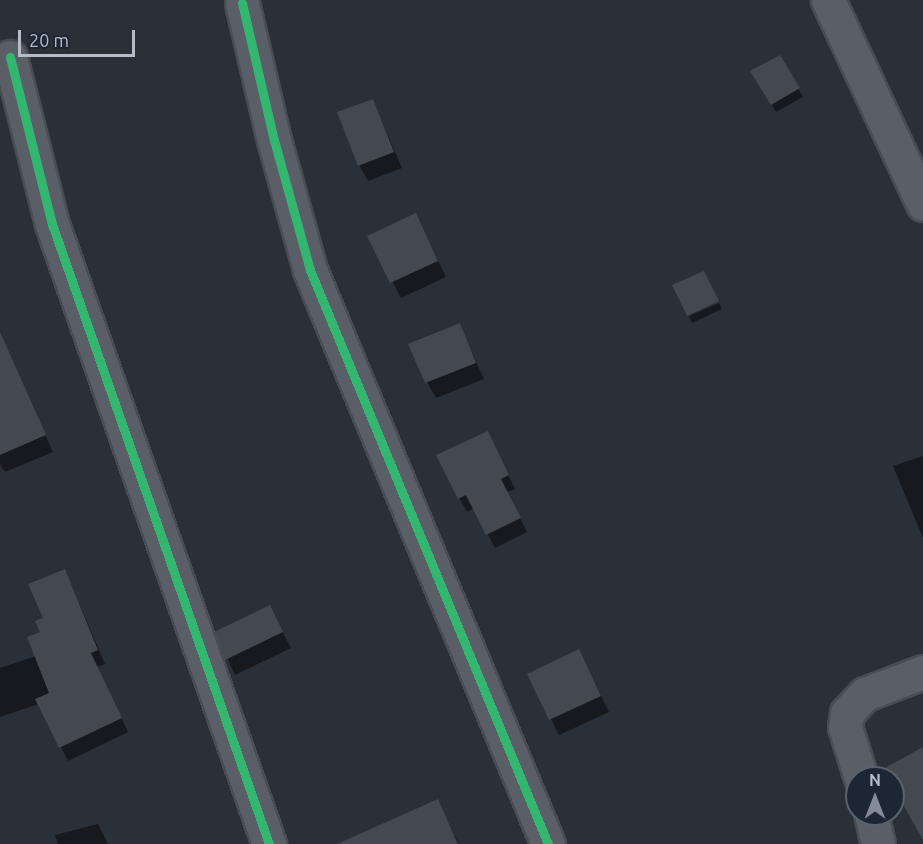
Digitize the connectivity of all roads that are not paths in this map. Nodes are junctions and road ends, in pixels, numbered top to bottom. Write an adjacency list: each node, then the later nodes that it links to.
1 (828, 0): 4 (street)
2 (242, 3): 9 (street)
3 (10, 57): 8 (street)
4 (923, 204)
5 (923, 672): 6 (street)
6 (857, 766)
7 (874, 826): 10 (street)
8 (269, 844)
9 (548, 844)
10 (878, 844)

